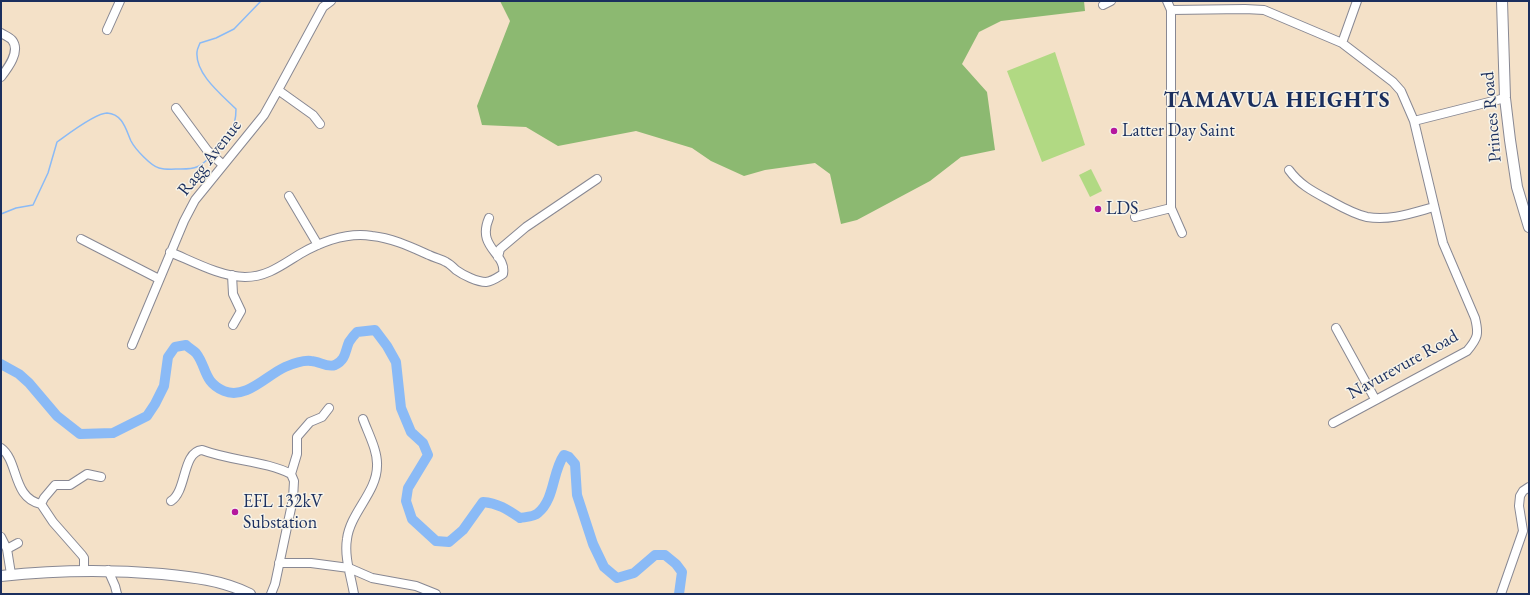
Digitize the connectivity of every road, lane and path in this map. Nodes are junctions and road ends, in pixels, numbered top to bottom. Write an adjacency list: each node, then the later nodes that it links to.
1 (120, 1): 7 (street)
2 (331, 1): 13 (street, Ragg Avenue)
3 (1167, 1): 6 (street)
4 (1357, 1): 11 (street)
5 (1502, 1): 14 (main road, Princes Road)
6 (1171, 10): 11 (street, Navurevure Road); 23 (street)
7 (107, 30)
8 (1, 32): 9 (street)
9 (12, 40): 10 (street); 12 (street)
10 (1, 41)
11 (1342, 43): 16 (street, Navurevure Road)
12 (1, 76)
13 (278, 90): 17 (street); 18 (street, Ragg Avenue)
14 (1505, 98): 16 (street); 26 (main road, Princes Road)
15 (176, 108): 18 (street)
16 (1414, 121): 22 (street, Navurevure Road)
17 (320, 124)
18 (222, 165): 30 (street, Ragg Avenue)
19 (1289, 170): 22 (street)
20 (597, 179): 31 (street)
21 (289, 196): 29 (street)
22 (1434, 207): 37 (street, Navurevure Road)
23 (1171, 208): 24 (street); 27 (street)
24 (1135, 217)
25 (489, 218): 31 (street)
26 (1529, 227)
27 (1182, 233)
28 (81, 239): 33 (street)
29 (318, 245): 31 (street); 32 (street)
30 (170, 252): 32 (street); 33 (street, Ragg Avenue)
31 (498, 257)
32 (232, 275): 34 (street)
33 (159, 279): 36 (street, Ragg Avenue)
34 (233, 326)
35 (1336, 328): 37 (street)
36 (132, 345)
37 (1375, 399): 40 (street, Navurevure Road)
38 (329, 408): 42 (street)
39 (363, 419): 52 (street)
40 (1333, 423)
41 (1, 448): 46 (street)
42 (291, 474): 45 (street); 51 (street)
43 (101, 477): 46 (street)
44 (1529, 487): 47 (street)
45 (171, 501)
46 (41, 504): 53 (street)
47 (1526, 534): 61 (street)
48 (1, 537): 50 (street)
49 (18, 543): 50 (street)
50 (5, 551): 55 (street)
51 (279, 563): 52 (street); 58 (street)
52 (349, 568): 59 (street); 60 (street)
53 (84, 570): 54 (main road); 55 (main road)
54 (108, 570): 56 (street); 57 (main road)
55 (6, 575)
56 (117, 594)
57 (250, 594)
58 (271, 594)
59 (354, 594)
60 (436, 594)
61 (1501, 594)

